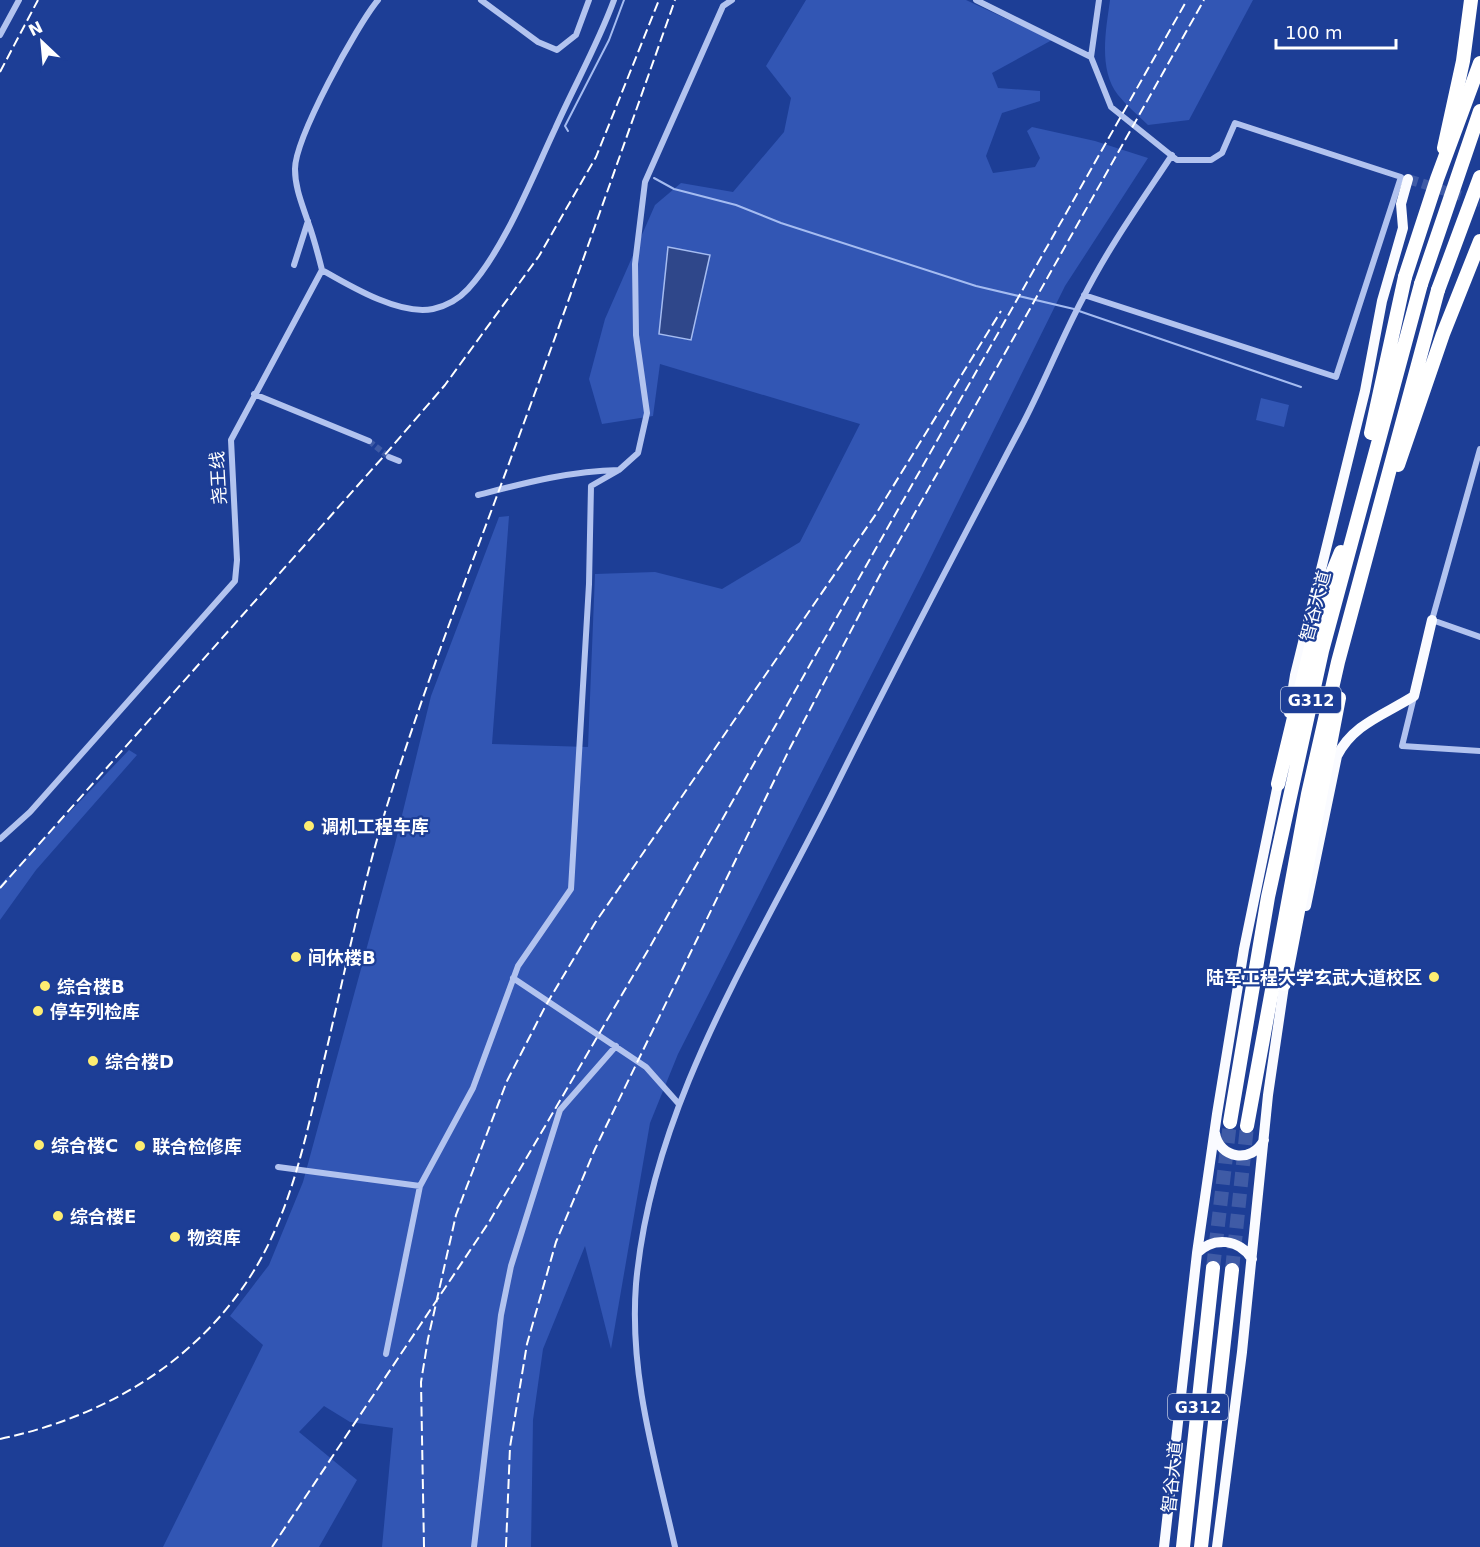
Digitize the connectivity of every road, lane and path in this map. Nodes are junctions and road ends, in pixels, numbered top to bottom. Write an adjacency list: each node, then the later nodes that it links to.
1 (19, 0): 10 (street)
2 (378, 0): 18 (street)
3 (481, 0): 4 (street)
4 (589, 0)
5 (614, 0): 21 (street)
6 (732, 0): 28 (street)
7 (976, 0): 11 (street)
8 (1099, 0): 11 (street)
9 (1471, 0): 17 (highway, bridge)
10 (0, 36)
11 (1091, 57): 14 (street)
12 (1480, 63): 17 (highway, bridge)
13 (1480, 111): 30 (highway, 智谷大道 / G312, bridge)
14 (1172, 155): 16 (street); 22 (street)
15 (1480, 177): 31 (highway, 智谷大道 / G312, bridge)
16 (1404, 178): 22 (street); 36 (main road)
17 (1437, 179): 30 (highway, bridge)
18 (308, 221): 20 (street); 21 (street)
19 (1480, 241): 31 (highway)
20 (294, 265)
21 (322, 270): 23 (street, 尧王线)
22 (1084, 295): 41 (street)
23 (254, 394): 24 (street); 37 (street, 尧王线)
24 (369, 441)
25 (1480, 449): 32 (street)
26 (389, 457): 27 (street)
27 (399, 461)
28 (619, 470): 29 (street); 38 (street)
29 (478, 495)
30 (1360, 504): 36 (highway); 42 (highway, 智谷大道 / G312)
31 (1366, 556): 39 (highway); 43 (highway, 智谷大道 / G312)
32 (1432, 620): 33 (street); 34 (main road)
33 (1480, 637)
34 (1414, 696): 35 (street); 39 (main road)
35 (1480, 751)
36 (1278, 784): 45 (main road)
37 (0, 839)
38 (513, 978): 40 (street); 47 (street)
39 (1284, 984): 44 (main road)
40 (616, 1046): 41 (street); 53 (street)
41 (678, 1103): 54 (street)
42 (1230, 1122)
43 (1247, 1126)
44 (1265, 1129): 45 (main road); 49 (main road)
45 (1215, 1130): 48 (main road)
46 (278, 1167): 47 (street)
47 (420, 1186): 52 (street)
48 (1197, 1253): 49 (main road); 55 (main road)
49 (1252, 1259): 58 (main road)
50 (1213, 1268): 56 (highway, 智谷大道 / G312)
51 (1232, 1270): 57 (highway, 智谷大道 / G312)
52 (386, 1354)
53 (474, 1547)
54 (675, 1547)
55 (1164, 1547)
56 (1183, 1547)
57 (1201, 1547)
58 (1217, 1547)

